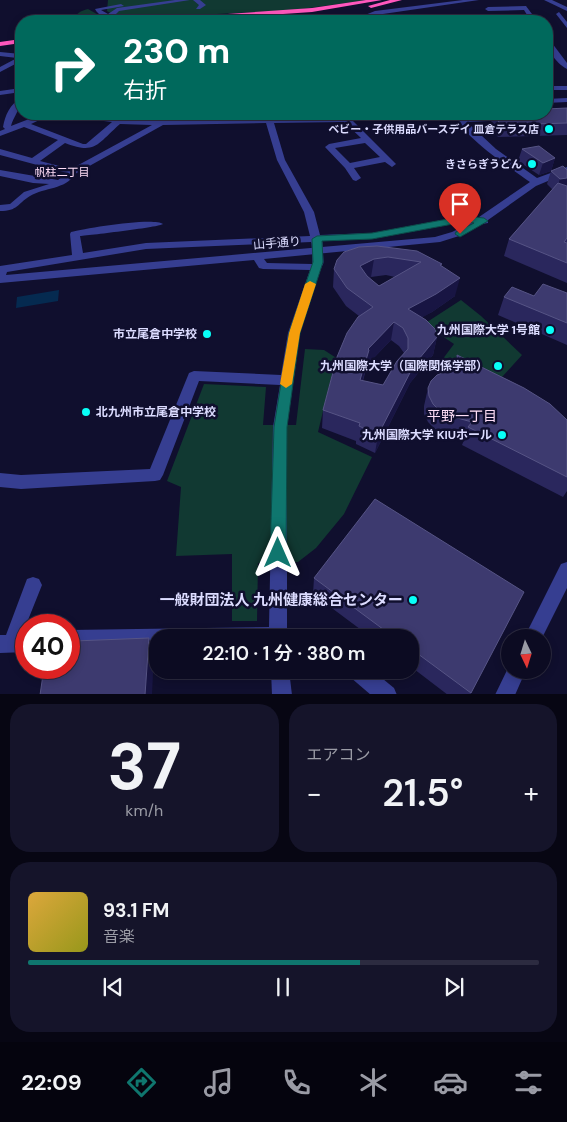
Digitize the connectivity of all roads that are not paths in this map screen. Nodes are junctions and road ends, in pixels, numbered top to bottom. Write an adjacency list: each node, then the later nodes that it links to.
1 (155, 0): 9 (street)
2 (188, 0): 16 (street)
3 (196, 0): 10 (street)
4 (379, 0): 13 (highway)
5 (399, 0): 13 (highway)
6 (476, 0): 19 (street)
7 (548, 0): 12 (street)
8 (95, 3): 9 (street)
9 (100, 8): 15 (street)
10 (198, 8)
11 (488, 9): 20 (street)
12 (567, 9)
13 (294, 14): 17 (highway); 18 (highway)
14 (559, 14): 21 (street)
15 (104, 15)
16 (115, 15)
17 (274, 15)
18 (280, 15)
19 (370, 15)
20 (530, 15)
21 (567, 26)
22 (15, 36): 23 (highway)
23 (0, 38)
24 (15, 42): 25 (highway)
25 (0, 44)
26 (553, 49): 30 (street)
27 (0, 54): 28 (street)
28 (15, 56)
29 (15, 61): 31 (street)
30 (567, 67)
31 (0, 70)
32 (553, 88): 33 (street)
33 (567, 88)
34 (15, 91): 35 (street)
35 (1, 93)
36 (567, 100): 37 (street)
37 (553, 101)
38 (15, 106): 50 (street)
39 (33, 120): 49 (street)
40 (108, 120): 47 (street)
41 (166, 120): 48 (street)
42 (194, 120): 48 (street)
43 (262, 120): 46 (street)
44 (347, 120): 46 (street); 53 (street)
45 (463, 120): 64 (street)
46 (269, 121): 68 (street)
47 (117, 122): 48 (street); 52 (street)
48 (163, 122): 60 (street)
49 (23, 124): 50 (street); 52 (street)
50 (11, 129): 51 (street)
51 (0, 134)
52 (64, 140): 56 (street)
53 (366, 140): 58 (street); 58 (street)
54 (0, 152): 55 (street)
55 (13, 155): 56 (street); 57 (street)
56 (34, 161): 60 (street)
57 (0, 165)
58 (348, 166): 62 (street)
59 (567, 170): 64 (street, 山手通り)
60 (72, 172): 63 (street)
61 (0, 173): 63 (street)
62 (356, 178)
63 (60, 182): 65 (street)
64 (536, 182): 66 (street, 山手通り)
65 (0, 208)
66 (484, 221): 68 (street); 70 (street, 山手通り)
67 (158, 224): 71 (street)
68 (317, 241): 69 (street); 72 (street, bridge)
69 (146, 246): 71 (street); 73 (street)
70 (258, 257): 72 (street); 73 (street, 山手通り)
71 (78, 258): 74 (street)
72 (317, 264): 75 (street)
73 (142, 267): 74 (street, 山手通り)
74 (0, 278)
75 (287, 380): 76 (street); 79 (street)
76 (0, 480)
77 (567, 570): 80 (street)
78 (33, 585): 83 (street)
79 (281, 629)
80 (538, 629)
81 (149, 637): 82 (street)
82 (80, 638)
83 (13, 644)
84 (281, 679): 87 (street)
85 (369, 679): 88 (street)
86 (512, 679): 89 (street)
87 (282, 694)
88 (387, 694)
89 (504, 694)

